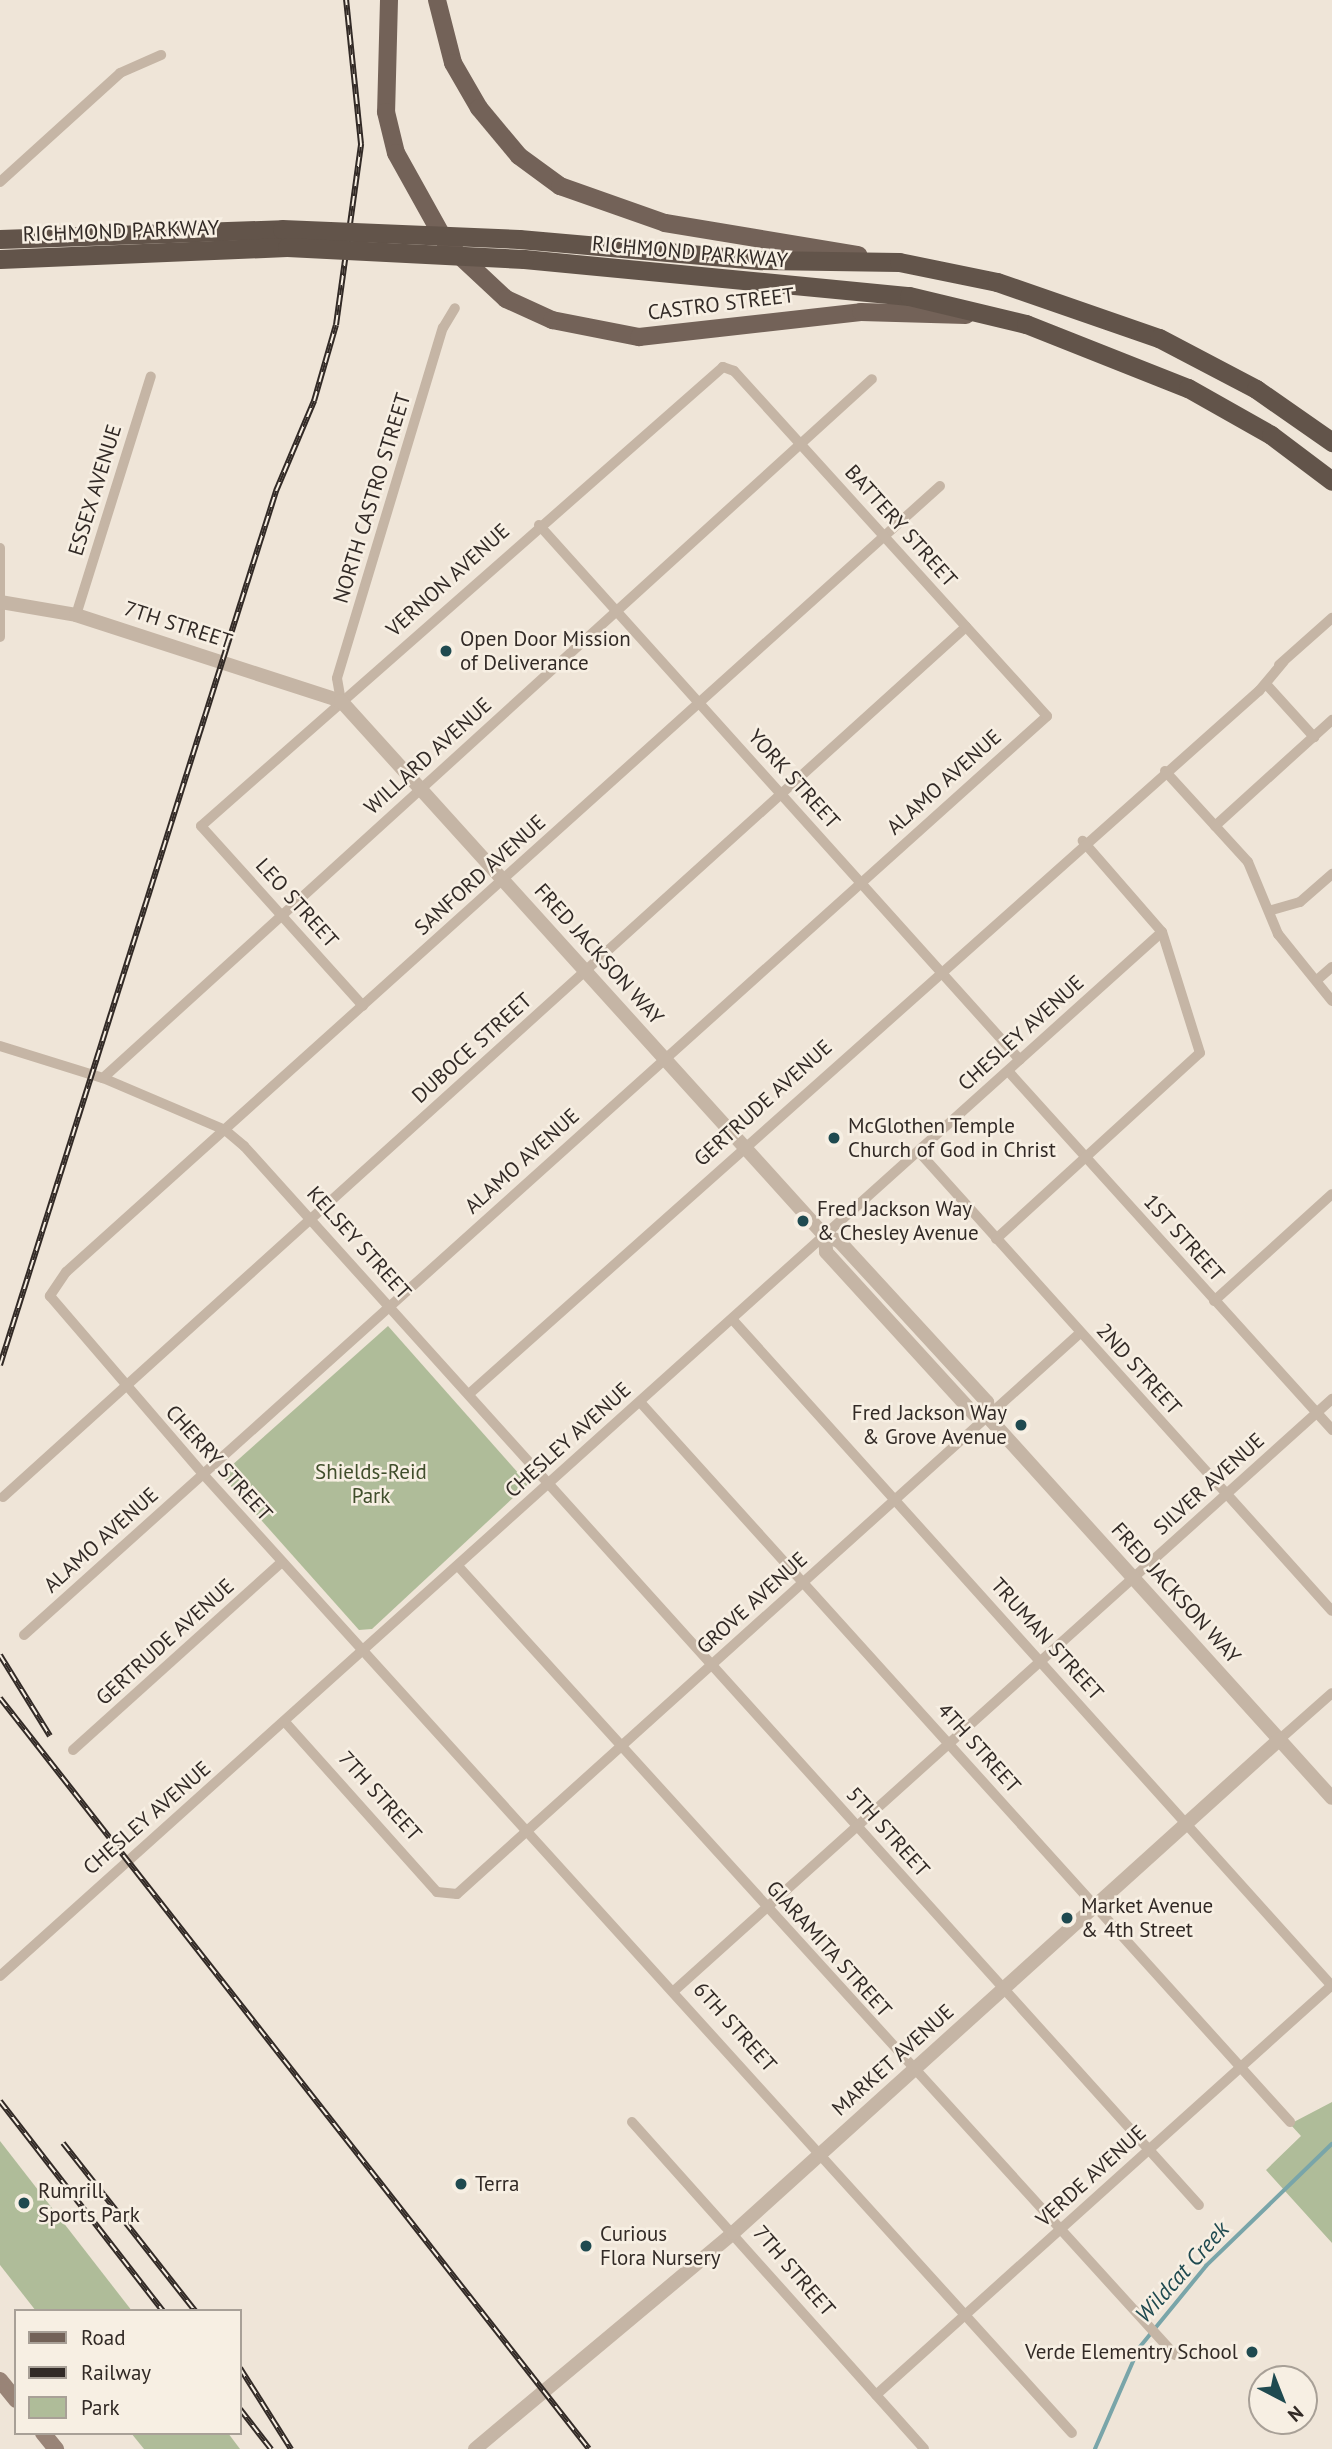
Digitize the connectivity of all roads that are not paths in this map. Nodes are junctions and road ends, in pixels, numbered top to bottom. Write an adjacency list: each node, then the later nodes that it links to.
1 (389, 0): 10 (main road, CASTRO STREET)
2 (437, 0): 8 (main road)
3 (160, 55): 4 (street)
4 (0, 182)
5 (285, 238): 6 (highway, RICHMOND PARKWAY); 7 (highway, RICHMOND PARKWAY); 8 (highway, RICHMOND PARKWAY, bridge); 10 (highway, RICHMOND PARKWAY, bridge)
6 (0, 239)
7 (0, 258)
8 (899, 262): 14 (highway, RICHMOND PARKWAY)
9 (455, 308): 30 (street, NORTH CASTRO STREET)
10 (993, 317): 16 (highway, RICHMOND PARKWAY)
11 (723, 367): 15 (street, BATTERY STREET); 18 (street, VERNON AVENUE)
12 (151, 376): 23 (street, ESSEX AVENUE)
13 (872, 379): 15 (street, WILLARD AVENUE)
14 (1332, 442)
15 (802, 445): 19 (street, BATTERY STREET); 22 (street, WILLARD AVENUE)
16 (1332, 481)
17 (940, 486): 19 (street, SANFORD AVENUE)
18 (539, 525): 22 (street, YORK STREET); 30 (street, VERNON AVENUE)
19 (884, 536): 25 (street, BATTERY STREET); 31 (street, SANFORD AVENUE)
20 (0, 548): 21 (street)
21 (1, 602): 23 (street, 7TH STREET); 26 (street)
22 (616, 612): 31 (street, YORK STREET); 36 (street, WILLARD AVENUE)
23 (76, 615): 30 (street, 7TH STREET)
24 (1332, 618): 27 (street)
25 (966, 627): 32 (street, BATTERY STREET); 37 (street, DUBOCE STREET)
26 (0, 637)
27 (1283, 662): 28 (street); 29 (street)
28 (1266, 684): 29 (street); 34 (street)
29 (1251, 695): 35 (street, GERTRUDE AVENUE)
30 (341, 701): 36 (street, FRED JACKSON WAY); 38 (street, VERNON AVENUE)
31 (699, 704): 37 (street, YORK STREET); 42 (street, SANFORD AVENUE)
32 (1047, 716): 43 (street, ALAMO AVENUE)
33 (1332, 720): 34 (street)
34 (1314, 737): 39 (street)
35 (1164, 771): 39 (street); 40 (street, GERTRUDE AVENUE)
36 (422, 788): 42 (street, FRED JACKSON WAY); 45 (street, WILLARD AVENUE)
37 (781, 793): 43 (street, YORK STREET); 49 (street, DUBOCE STREET)
38 (201, 826): 45 (street, LEO STREET)
39 (1215, 826): 44 (street)
40 (1083, 841): 46 (street); 48 (street, GERTRUDE AVENUE)
41 (1332, 874): 44 (street)
42 (503, 879): 49 (street, FRED JACKSON WAY); 52 (street, SANFORD AVENUE)
43 (860, 883): 48 (street, YORK STREET); 54 (street, ALAMO AVENUE)
44 (1272, 910): 50 (street)
45 (281, 914): 52 (street, LEO STREET); 57 (street, WILLARD AVENUE)
46 (1162, 932): 55 (street, CHESLEY AVENUE); 61 (street)
47 (1332, 967): 50 (street)
48 (939, 969): 55 (street, YORK STREET); 59 (street, GERTRUDE AVENUE)
49 (586, 970): 54 (street, FRED JACKSON WAY); 63 (street, DUBOCE STREET)
50 (1317, 980): 51 (street)
51 (1332, 1001)
52 (363, 1006): 58 (street, SANFORD AVENUE)
53 (0, 1046): 57 (street, KELSEY STREET)
54 (666, 1058): 59 (street, FRED JACKSON WAY); 68 (street, ALAMO AVENUE)
55 (1020, 1059): 56 (street, CHESLEY AVENUE)
56 (1008, 1071): 60 (street, CHESLEY AVENUE); 61 (street, 1ST STREET)
57 (103, 1078): 58 (street, KELSEY STREET)
58 (225, 1130): 63 (street, KELSEY STREET); 66 (street, SANFORD AVENUE)
59 (744, 1145): 64 (street, FRED JACKSON WAY); 72 (street, GERTRUDE AVENUE)
60 (919, 1152): 64 (street, CHESLEY AVENUE); 65 (street, 2ND STREET)
61 (1087, 1159): 65 (street); 67 (street, 1ST STREET)
62 (1332, 1194): 67 (street)
63 (311, 1218): 68 (street, KELSEY STREET); 71 (street, DUBOCE STREET)
64 (825, 1236): 69 (street, CHESLEY AVENUE); 76 (street, FRED JACKSON WAY)
65 (996, 1240): 70 (street, 2ND STREET)
66 (50, 1296): 71 (street, CHERRY STREET)
67 (1214, 1301): 75 (street, 1ST STREET)
68 (390, 1307): 72 (street, KELSEY STREET); 78 (street, ALAMO AVENUE)
69 (732, 1319): 74 (street, CHESLEY AVENUE); 82 (street, TRUMAN STREET)
70 (1080, 1333): 76 (street, GROVE AVENUE); 80 (street, 2ND STREET)
71 (126, 1386): 78 (street, CHERRY STREET); 81 (street, DUBOCE STREET)
72 (469, 1394): 79 (street, KELSEY STREET)
73 (1332, 1399): 75 (street, SILVER AVENUE)
74 (640, 1402): 79 (street, CHESLEY AVENUE); 86 (street, 4TH STREET)
75 (1317, 1413): 77 (street, 1ST STREET); 80 (street, SILVER AVENUE)
76 (988, 1417): 82 (street, GROVE AVENUE); 85 (street, FRED JACKSON WAY)
77 (1332, 1430)
78 (203, 1474): 83 (street, CHERRY STREET); 88 (street, ALAMO AVENUE)
79 (549, 1484): 84 (street, CHESLEY AVENUE); 91 (street, 5TH STREET)
80 (1227, 1494): 85 (street, SILVER AVENUE); 87 (street, 2ND STREET)
81 (3, 1497)
82 (895, 1500): 86 (street, GROVE AVENUE); 90 (street, TRUMAN STREET)
83 (282, 1562): 89 (street, CHERRY STREET); 97 (street, GERTRUDE AVENUE)
84 (458, 1566): 89 (street, CHESLEY AVENUE); 96 (street, GIARAMITA STREET)
85 (1134, 1578): 90 (street, SILVER AVENUE); 94 (street, FRED JACKSON WAY)
86 (804, 1583): 91 (street, GROVE AVENUE); 95 (street, 4TH STREET)
87 (1332, 1611)
88 (24, 1635)
89 (367, 1649): 93 (street, CHESLEY AVENUE); 101 (street, 6TH STREET)
90 (1041, 1661): 95 (street, SILVER AVENUE); 99 (street, TRUMAN STREET)
91 (712, 1664): 96 (street, GROVE AVENUE); 100 (street, 5TH STREET)
92 (1332, 1693): 94 (street, MARKET AVENUE)
93 (285, 1721): 102 (street, 7TH STREET); 105 (street, CHESLEY AVENUE)
94 (1280, 1739): 98 (street, FRED JACKSON WAY); 99 (street, MARKET AVENUE)
95 (950, 1744): 100 (street, SILVER AVENUE); 103 (street, 4TH STREET)
96 (621, 1746): 101 (street, GROVE AVENUE); 104 (street, GIARAMITA STREET)
97 (74, 1750)
98 (1332, 1798)
99 (1186, 1823): 103 (street, MARKET AVENUE); 106 (street, TRUMAN STREET)
100 (859, 1827): 104 (street, SILVER AVENUE); 107 (street, 5TH STREET)
101 (529, 1830): 102 (street, GROVE AVENUE); 108 (street, 6TH STREET)
102 (445, 1896)
103 (1094, 1906): 107 (street, MARKET AVENUE); 109 (street, 4TH STREET)
104 (766, 1909): 108 (street, SILVER AVENUE); 110 (street, GIARAMITA STREET)
105 (0, 1976)
106 (1332, 1985): 109 (street, VERDE AVENUE)
107 (1004, 1988): 110 (street, MARKET AVENUE); 113 (street, 5TH STREET)
108 (675, 1990): 114 (street, 6TH STREET)
109 (1240, 2067): 112 (street, 4TH STREET); 113 (street, VERDE AVENUE)
110 (913, 2071): 114 (street, MARKET AVENUE); 116 (street, GIARAMITA STREET)
111 (632, 2122): 117 (street, 7TH STREET)
112 (1290, 2122)
113 (1149, 2151): 115 (street, 5TH STREET); 116 (street, VERDE AVENUE)
114 (821, 2153): 117 (street, MARKET AVENUE); 118 (street, 6TH STREET)
115 (1199, 2206)
116 (1058, 2232): 118 (street, VERDE AVENUE); 119 (street, GIARAMITA STREET)
117 (733, 2233): 121 (street, 7TH STREET); 126 (street, MARKET AVENUE)
118 (965, 2315): 121 (street, VERDE AVENUE); 123 (street, 6TH STREET)
119 (1175, 2355)
120 (0, 2380): 122 (main road)
121 (876, 2395): 127 (street, 7TH STREET)
122 (14, 2398)
123 (1072, 2433)
124 (45, 2435): 125 (main road)
125 (56, 2449)
126 (475, 2449)
127 (924, 2449)

